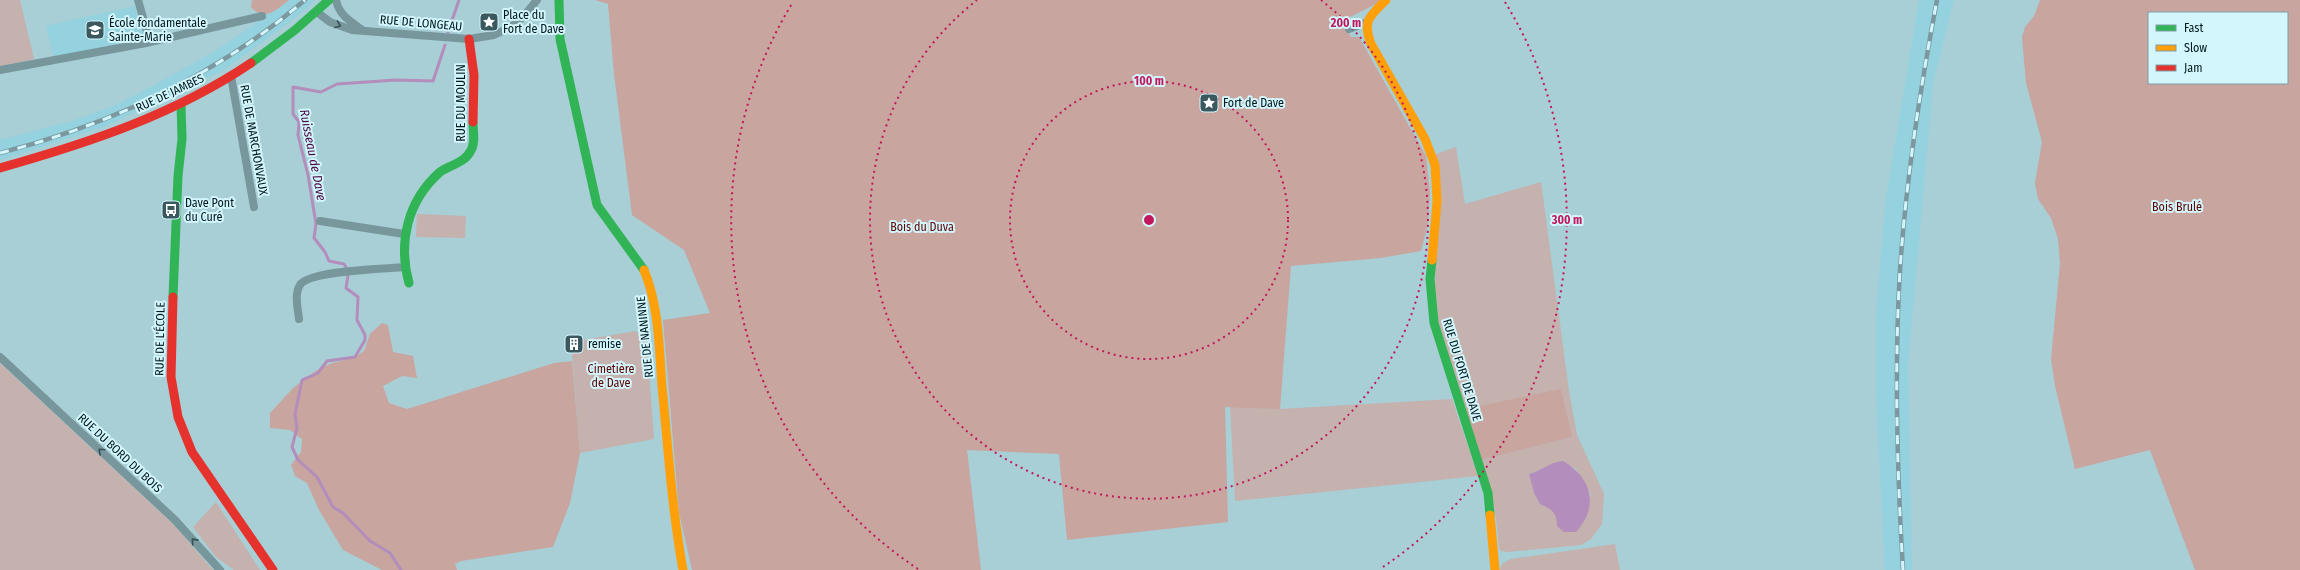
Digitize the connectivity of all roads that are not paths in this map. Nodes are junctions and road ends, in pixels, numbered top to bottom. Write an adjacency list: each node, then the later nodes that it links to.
1 (138, 0): 13 (street)
2 (329, 0): 7 (street, RUE DE JAMBES)
3 (336, 0): 10 (street, RUE DE LONGEAU)
4 (537, 0): 12 (street, RUE DE LONGEAU)
5 (559, 0): 27 (street, RUE DE NANINNE)
6 (1386, 0): 9 (street)
7 (317, 12): 10 (street, RUE DE LONGEAU, one-way to 10); 15 (street, RUE DE JAMBES)
8 (262, 16): 13 (street)
9 (1365, 23): 11 (street); 28 (street, RUE DU FORT DE DAVE)
10 (361, 29): 12 (street, RUE DE LONGEAU)
11 (1349, 29)
12 (469, 39): 20 (street, RUE DU MOULIN)
13 (150, 42): 14 (street)
14 (0, 70)
15 (231, 76): 16 (street, RUE DE JAMBES); 18 (street, RUE DE MARCHONVAUX)
16 (181, 104): 17 (street, RUE DE JAMBES); 26 (street, RUE DE L'ÉCOLE)
17 (0, 168)
18 (254, 207)
19 (320, 221): 20 (street)
20 (404, 234): 21 (street, RUE DU MOULIN)
21 (405, 267): 22 (street, RUE DU MOULIN); 23 (street)
22 (409, 283)
23 (299, 319)
24 (0, 357): 25 (street, RUE DU BORD DU BOIS, one-way to 24)
25 (220, 570)
26 (273, 570)
27 (683, 570)
28 (1495, 570)

